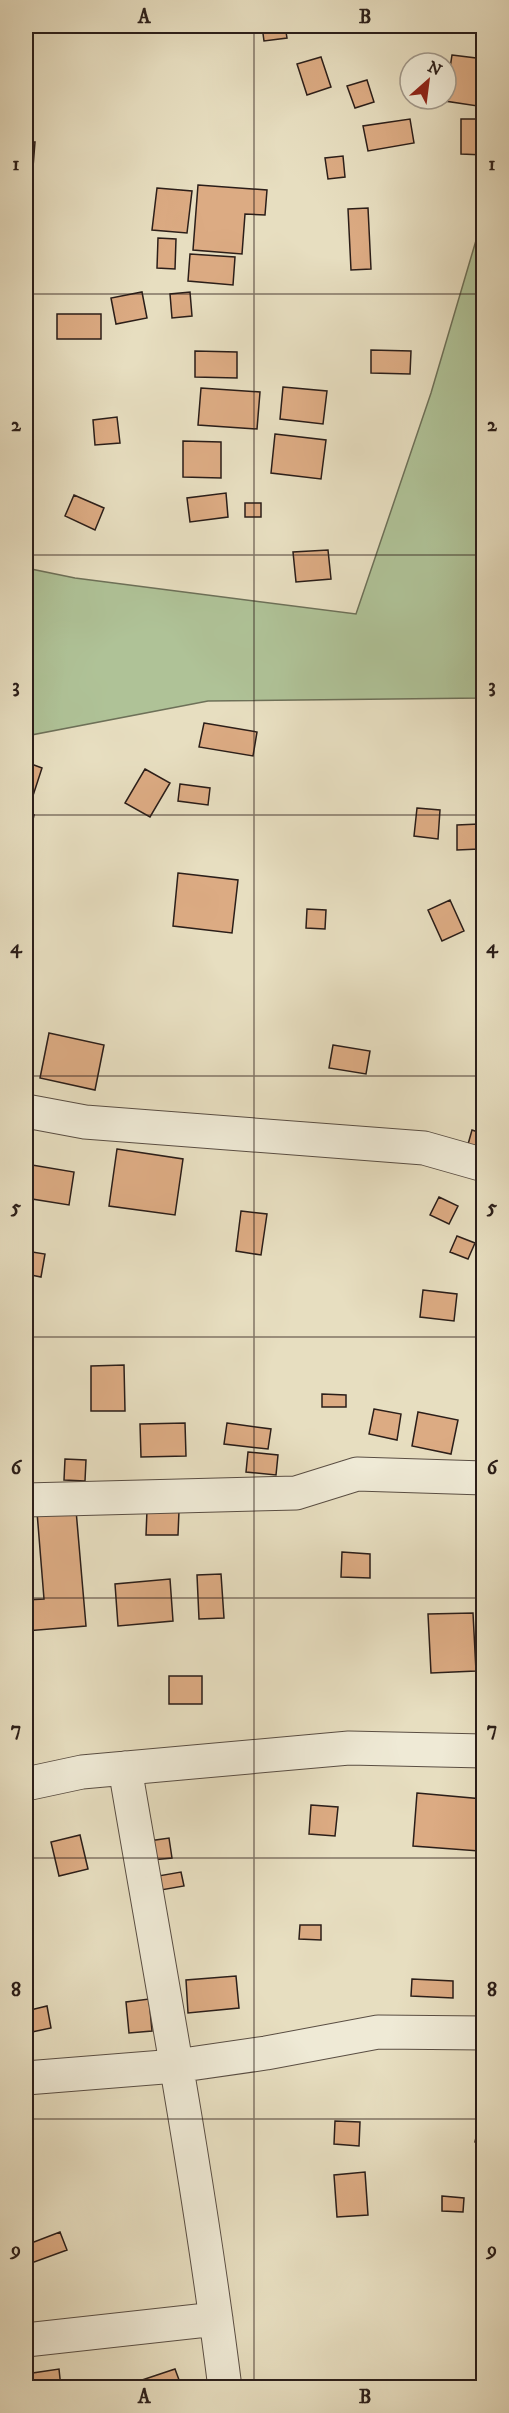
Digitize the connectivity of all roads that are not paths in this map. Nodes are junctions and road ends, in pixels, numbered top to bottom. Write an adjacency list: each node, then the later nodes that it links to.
1 (26, 1111): 2 (street)
2 (483, 1165)
3 (483, 1478): 4 (street)
4 (26, 1500)
5 (483, 1751): 6 (street)
6 (125, 1768): 7 (street); 9 (street)
7 (26, 1784)
8 (483, 2033): 9 (street)
9 (176, 2066): 10 (street); 11 (street)
10 (26, 2078)
11 (216, 2319): 12 (street); 13 (street)
12 (26, 2340)
13 (225, 2388)

